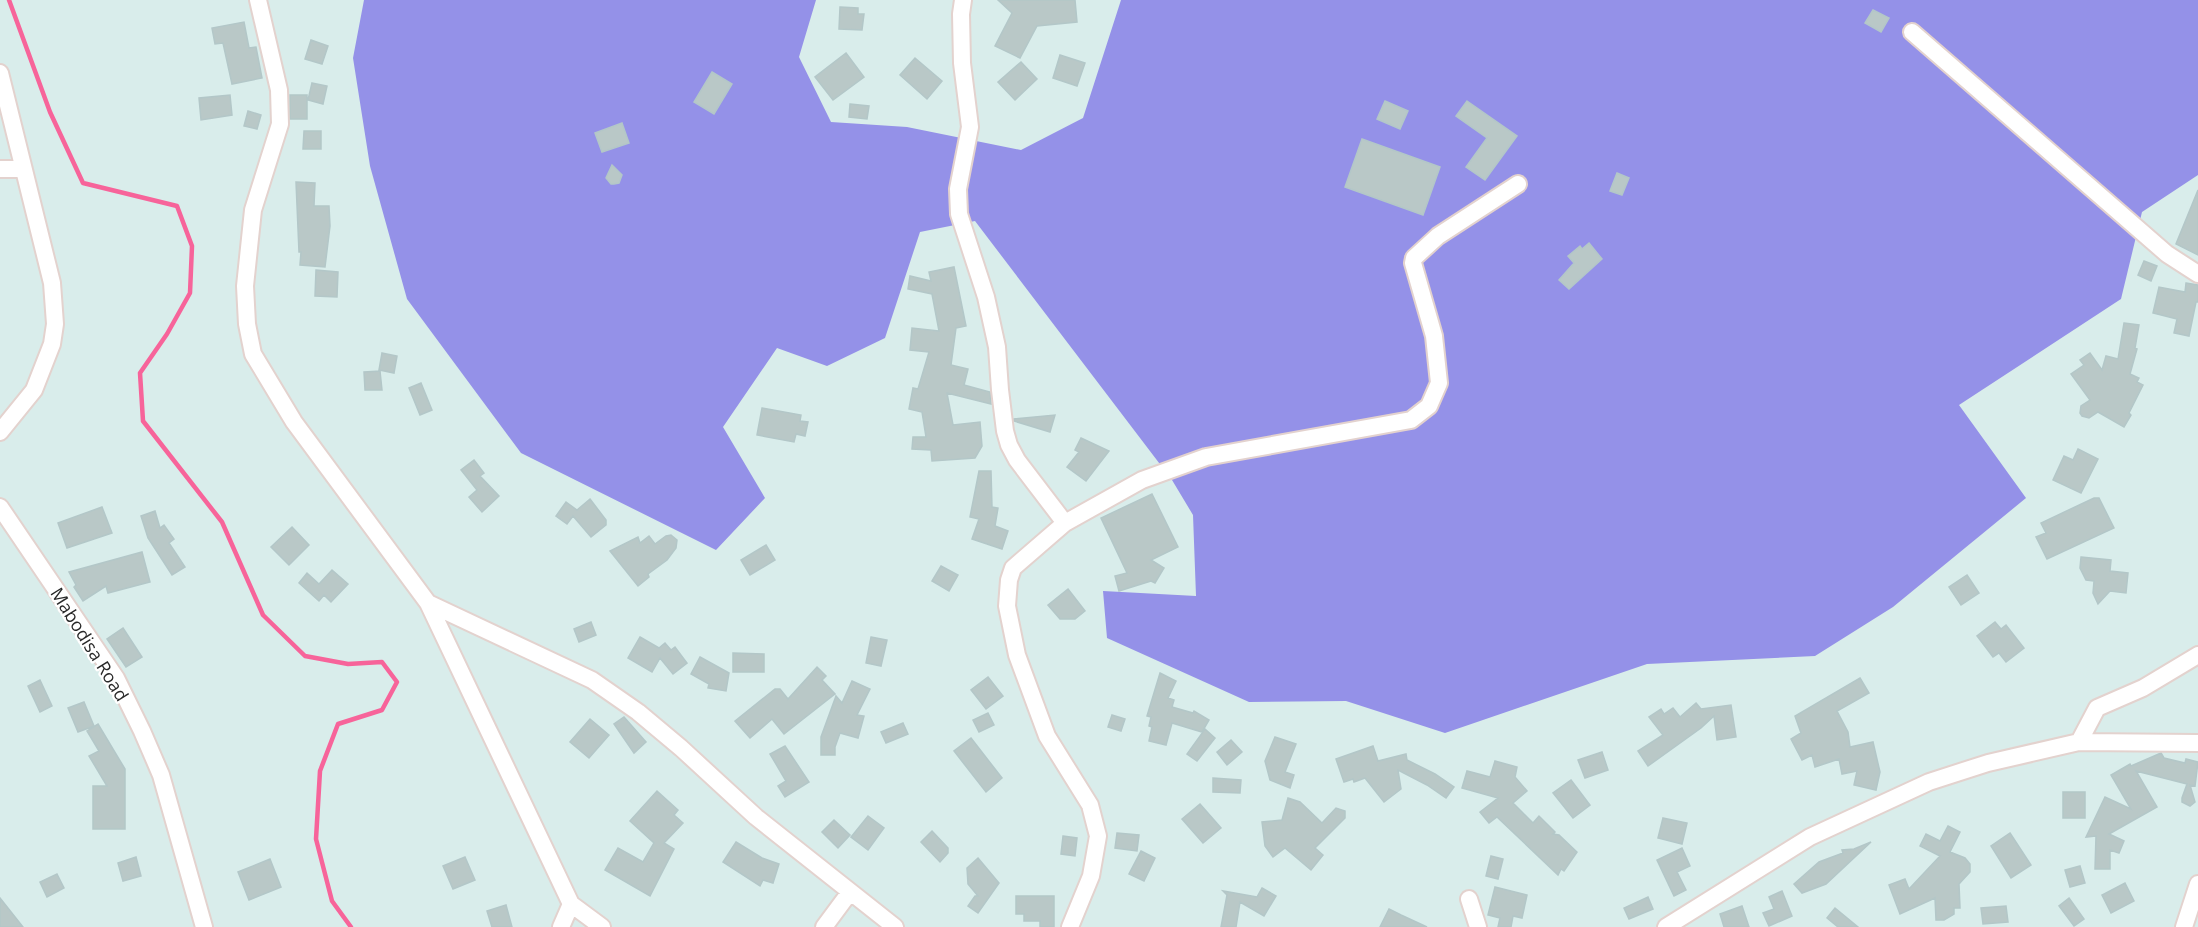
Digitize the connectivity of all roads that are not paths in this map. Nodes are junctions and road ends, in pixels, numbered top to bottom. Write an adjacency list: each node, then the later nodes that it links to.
1 (258, 0): 12 (street)
2 (963, 0): 11 (street)
3 (1912, 32): 8 (street)
4 (0, 73): 6 (street)
5 (0, 169): 6 (street)
6 (23, 169): 9 (street)
7 (1518, 184): 11 (street)
8 (2198, 274)
9 (0, 432)
10 (0, 507): 20 (street, Mabodisa Road)
11 (1065, 523): 25 (street)
12 (428, 603): 17 (street); 19 (street)
13 (2198, 655): 14 (street)
14 (2079, 742): 15 (street); 27 (street)
15 (2198, 743)
16 (2198, 884): 28 (street)
17 (850, 892): 23 (street); 24 (street)
18 (1469, 899): 26 (street)
19 (571, 904): 21 (street); 22 (street)
20 (204, 927)
21 (561, 927)
22 (602, 927)
23 (824, 927)
24 (895, 927)
25 (1070, 927)
26 (1478, 927)
27 (1666, 927)
28 (2184, 927)

